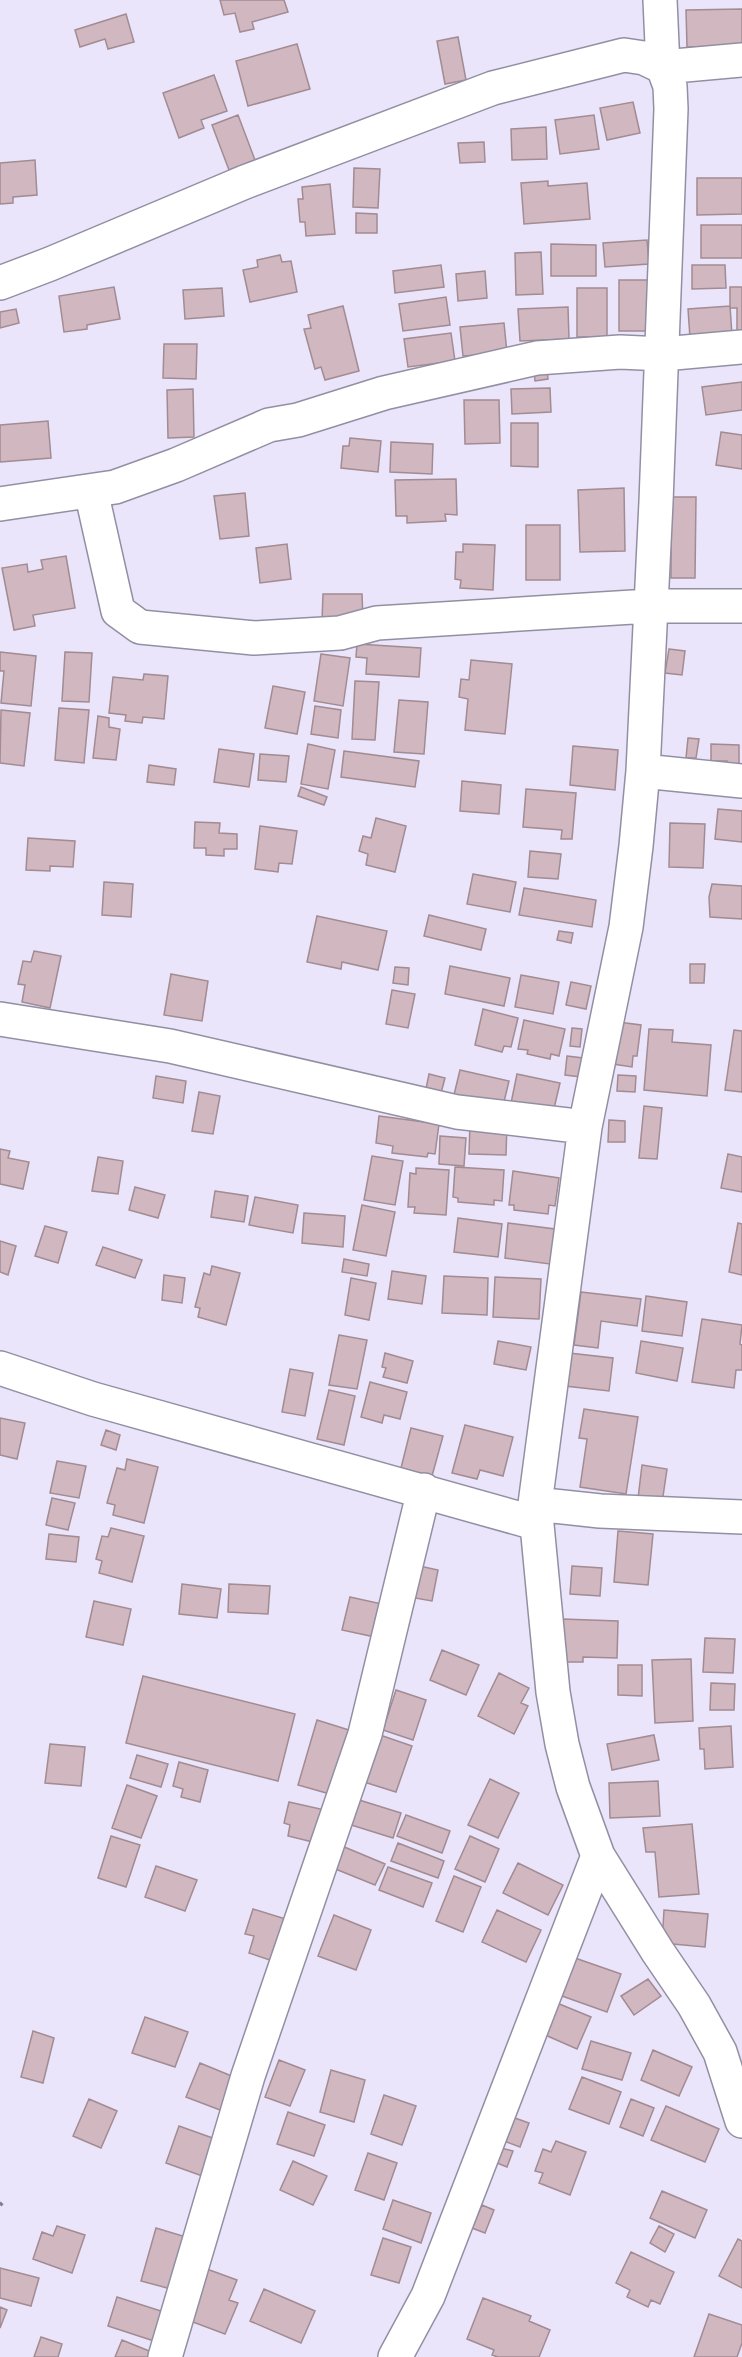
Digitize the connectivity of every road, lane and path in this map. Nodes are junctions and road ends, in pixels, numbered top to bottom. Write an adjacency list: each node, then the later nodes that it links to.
1 (660, 0): 3 (street)
2 (742, 60): 3 (street)
3 (663, 67): 4 (street); 6 (street)
4 (0, 283)
5 (742, 347): 6 (street)
6 (663, 354): 7 (street); 9 (street)
7 (91, 491): 8 (street); 9 (street)
8 (0, 504)
9 (649, 606): 10 (street); 11 (street)
10 (742, 606)
11 (643, 771): 12 (street); 14 (street)
12 (742, 781)
13 (0, 1019): 14 (street)
14 (585, 1127): 17 (street)
15 (0, 1368): 16 (street)
16 (424, 1490): 17 (street); 21 (street)
17 (535, 1513): 18 (street); 19 (street)
18 (742, 1517)
19 (598, 1856): 20 (street); 22 (street)
20 (742, 2121)
21 (165, 2357)
22 (395, 2357)

